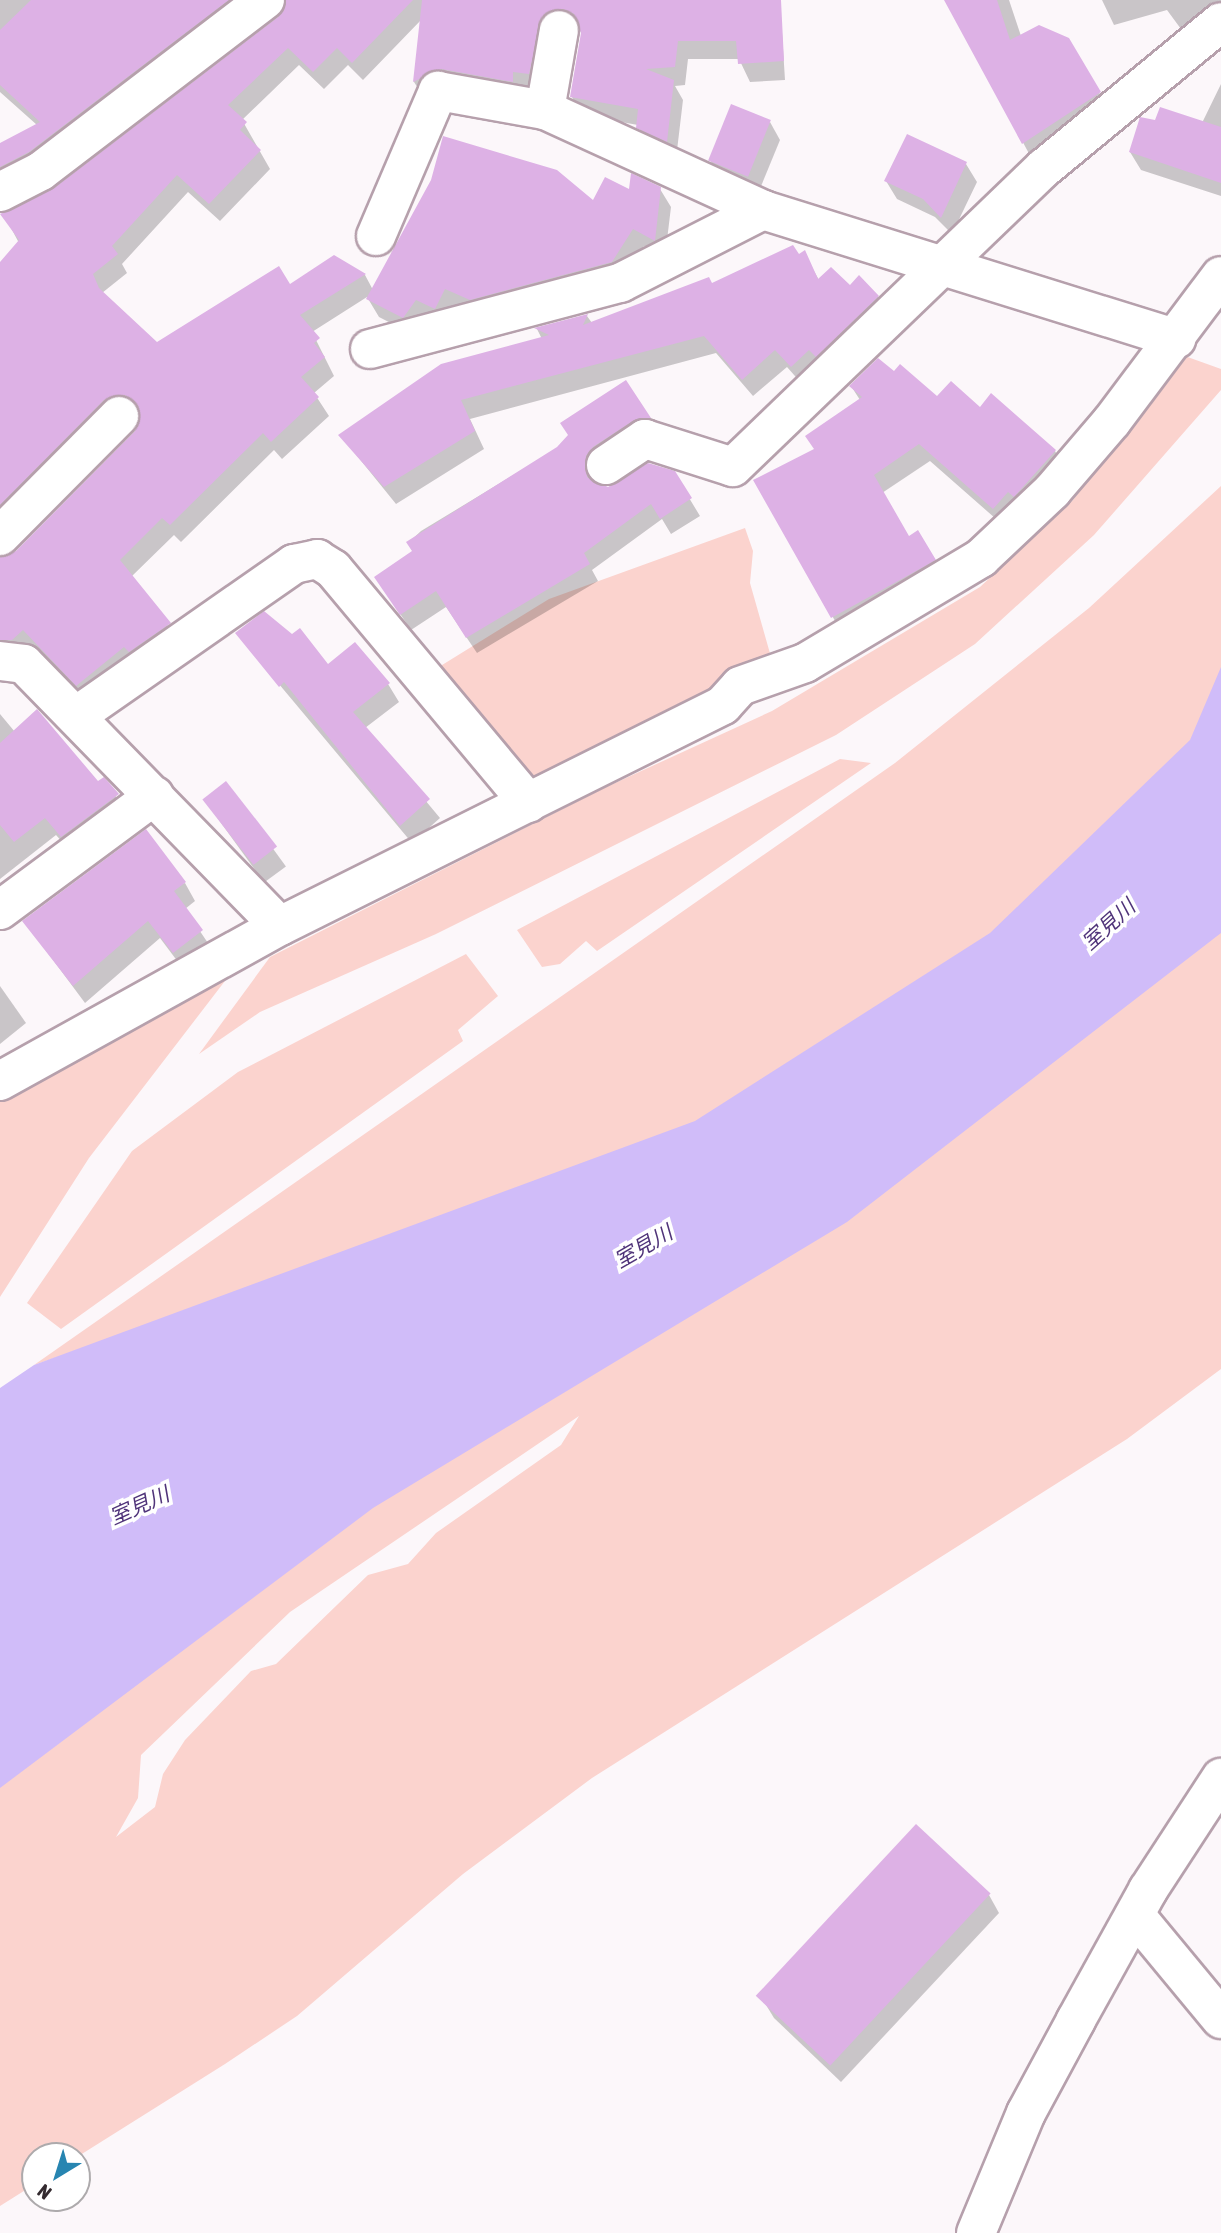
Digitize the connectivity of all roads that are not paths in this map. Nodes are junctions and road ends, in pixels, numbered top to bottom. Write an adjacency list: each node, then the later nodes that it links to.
1 (265, 0): 5 (street)
2 (1221, 22): 8 (street)
3 (559, 30): 4 (street)
4 (545, 110): 6 (street); 7 (street)
5 (0, 192)
6 (763, 210): 8 (street); 11 (street)
7 (376, 236)
8 (941, 264): 10 (street); 13 (street)
9 (1221, 276): 10 (street)
10 (1176, 339): 18 (street)
11 (370, 349)
12 (118, 416): 14 (street)
13 (606, 465)
14 (0, 536)
15 (0, 661): 16 (street)
16 (76, 716): 17 (street); 18 (street)
17 (153, 796): 19 (street); 20 (street)
18 (529, 803): 20 (street)
19 (0, 910)
20 (280, 926): 21 (street)
21 (0, 1081)
22 (1221, 1778): 23 (street)
23 (1135, 1915): 24 (street); 25 (street)
24 (1221, 2019)
25 (976, 2233)

